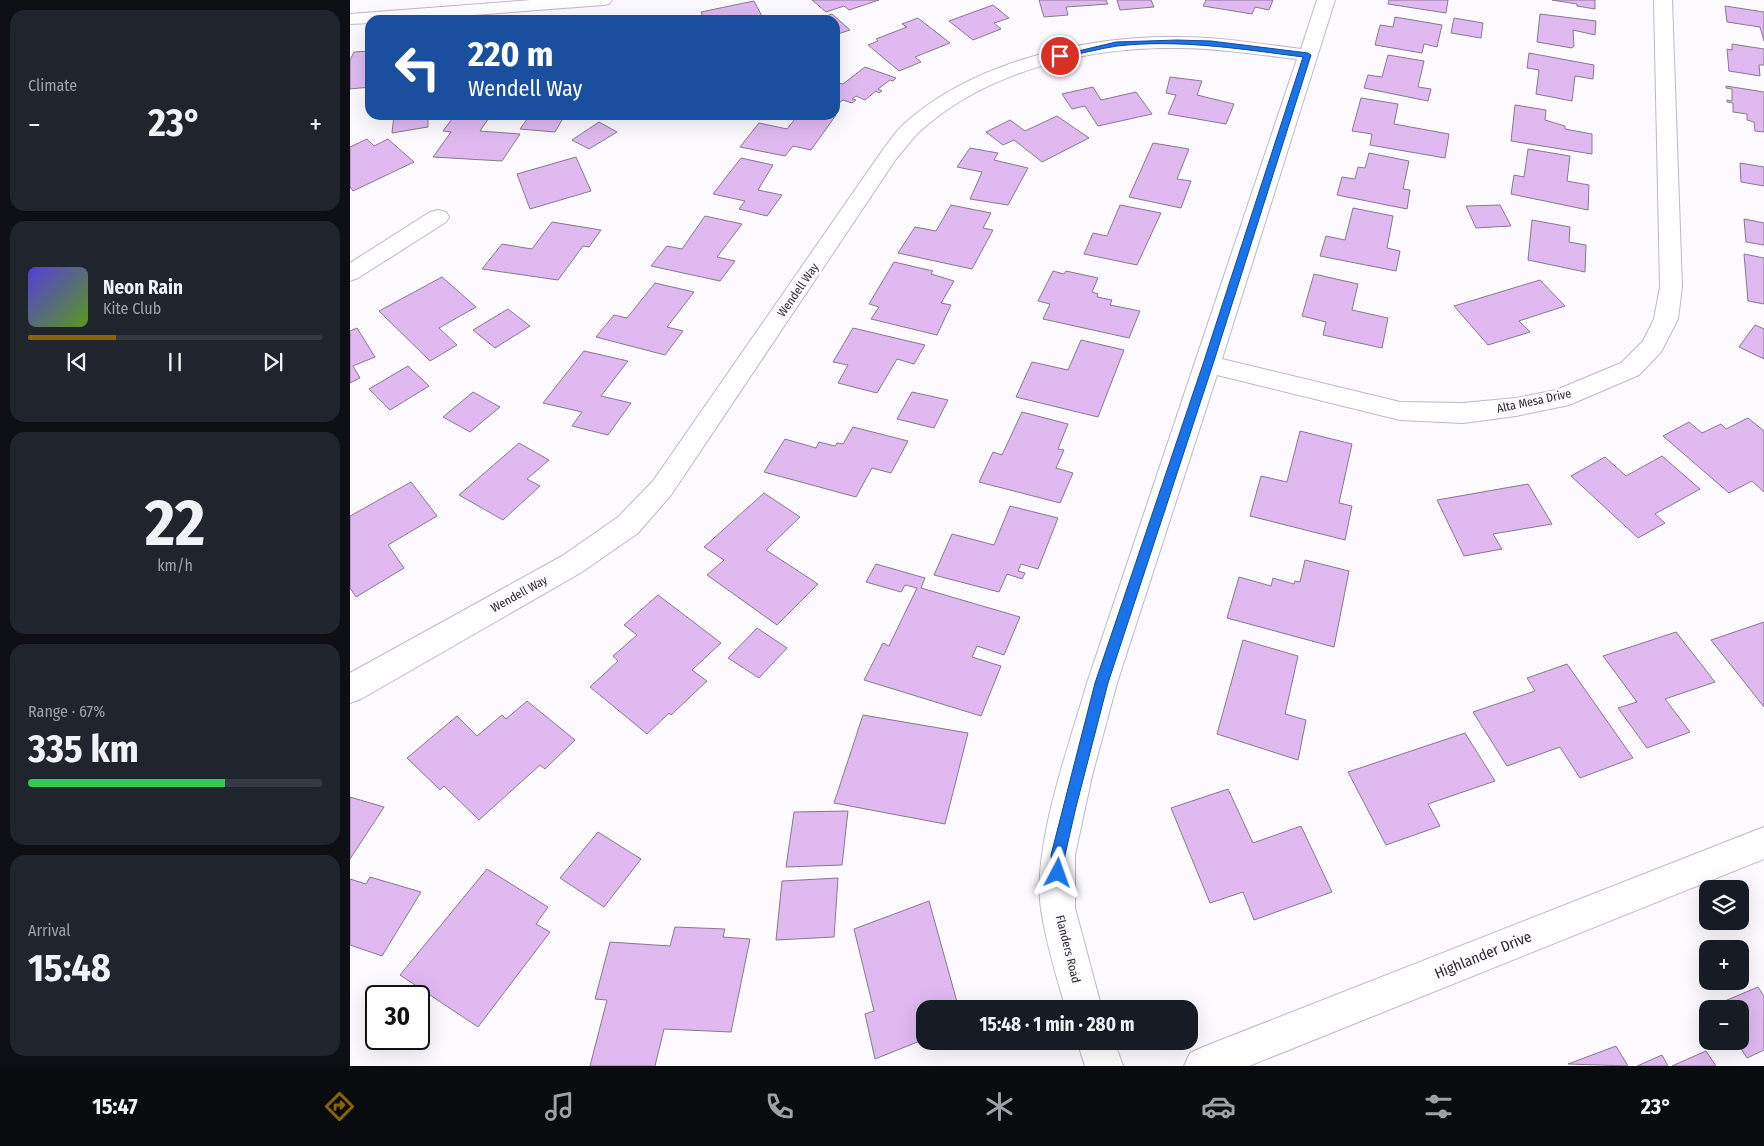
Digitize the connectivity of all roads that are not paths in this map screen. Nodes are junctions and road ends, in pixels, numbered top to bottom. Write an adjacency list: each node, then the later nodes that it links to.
1 (603, 0): 4 (street)
2 (1326, 0): 7 (street, Flanders Road)
3 (1663, 0): 10 (street, Alta Mesa Drive)
4 (403, 15)
5 (365, 18): 6 (street)
6 (350, 19)
7 (1308, 55): 10 (street, Flanders Road); 11 (street, Wendell Way)
8 (438, 217): 9 (street)
9 (350, 273)
10 (1208, 364): 13 (street, Flanders Road)
11 (350, 689)
12 (1764, 843): 16 (street, Highlander Drive)
13 (1081, 1000)
14 (1099, 1050): 15 (street)
15 (1104, 1066)
16 (1202, 1066)

